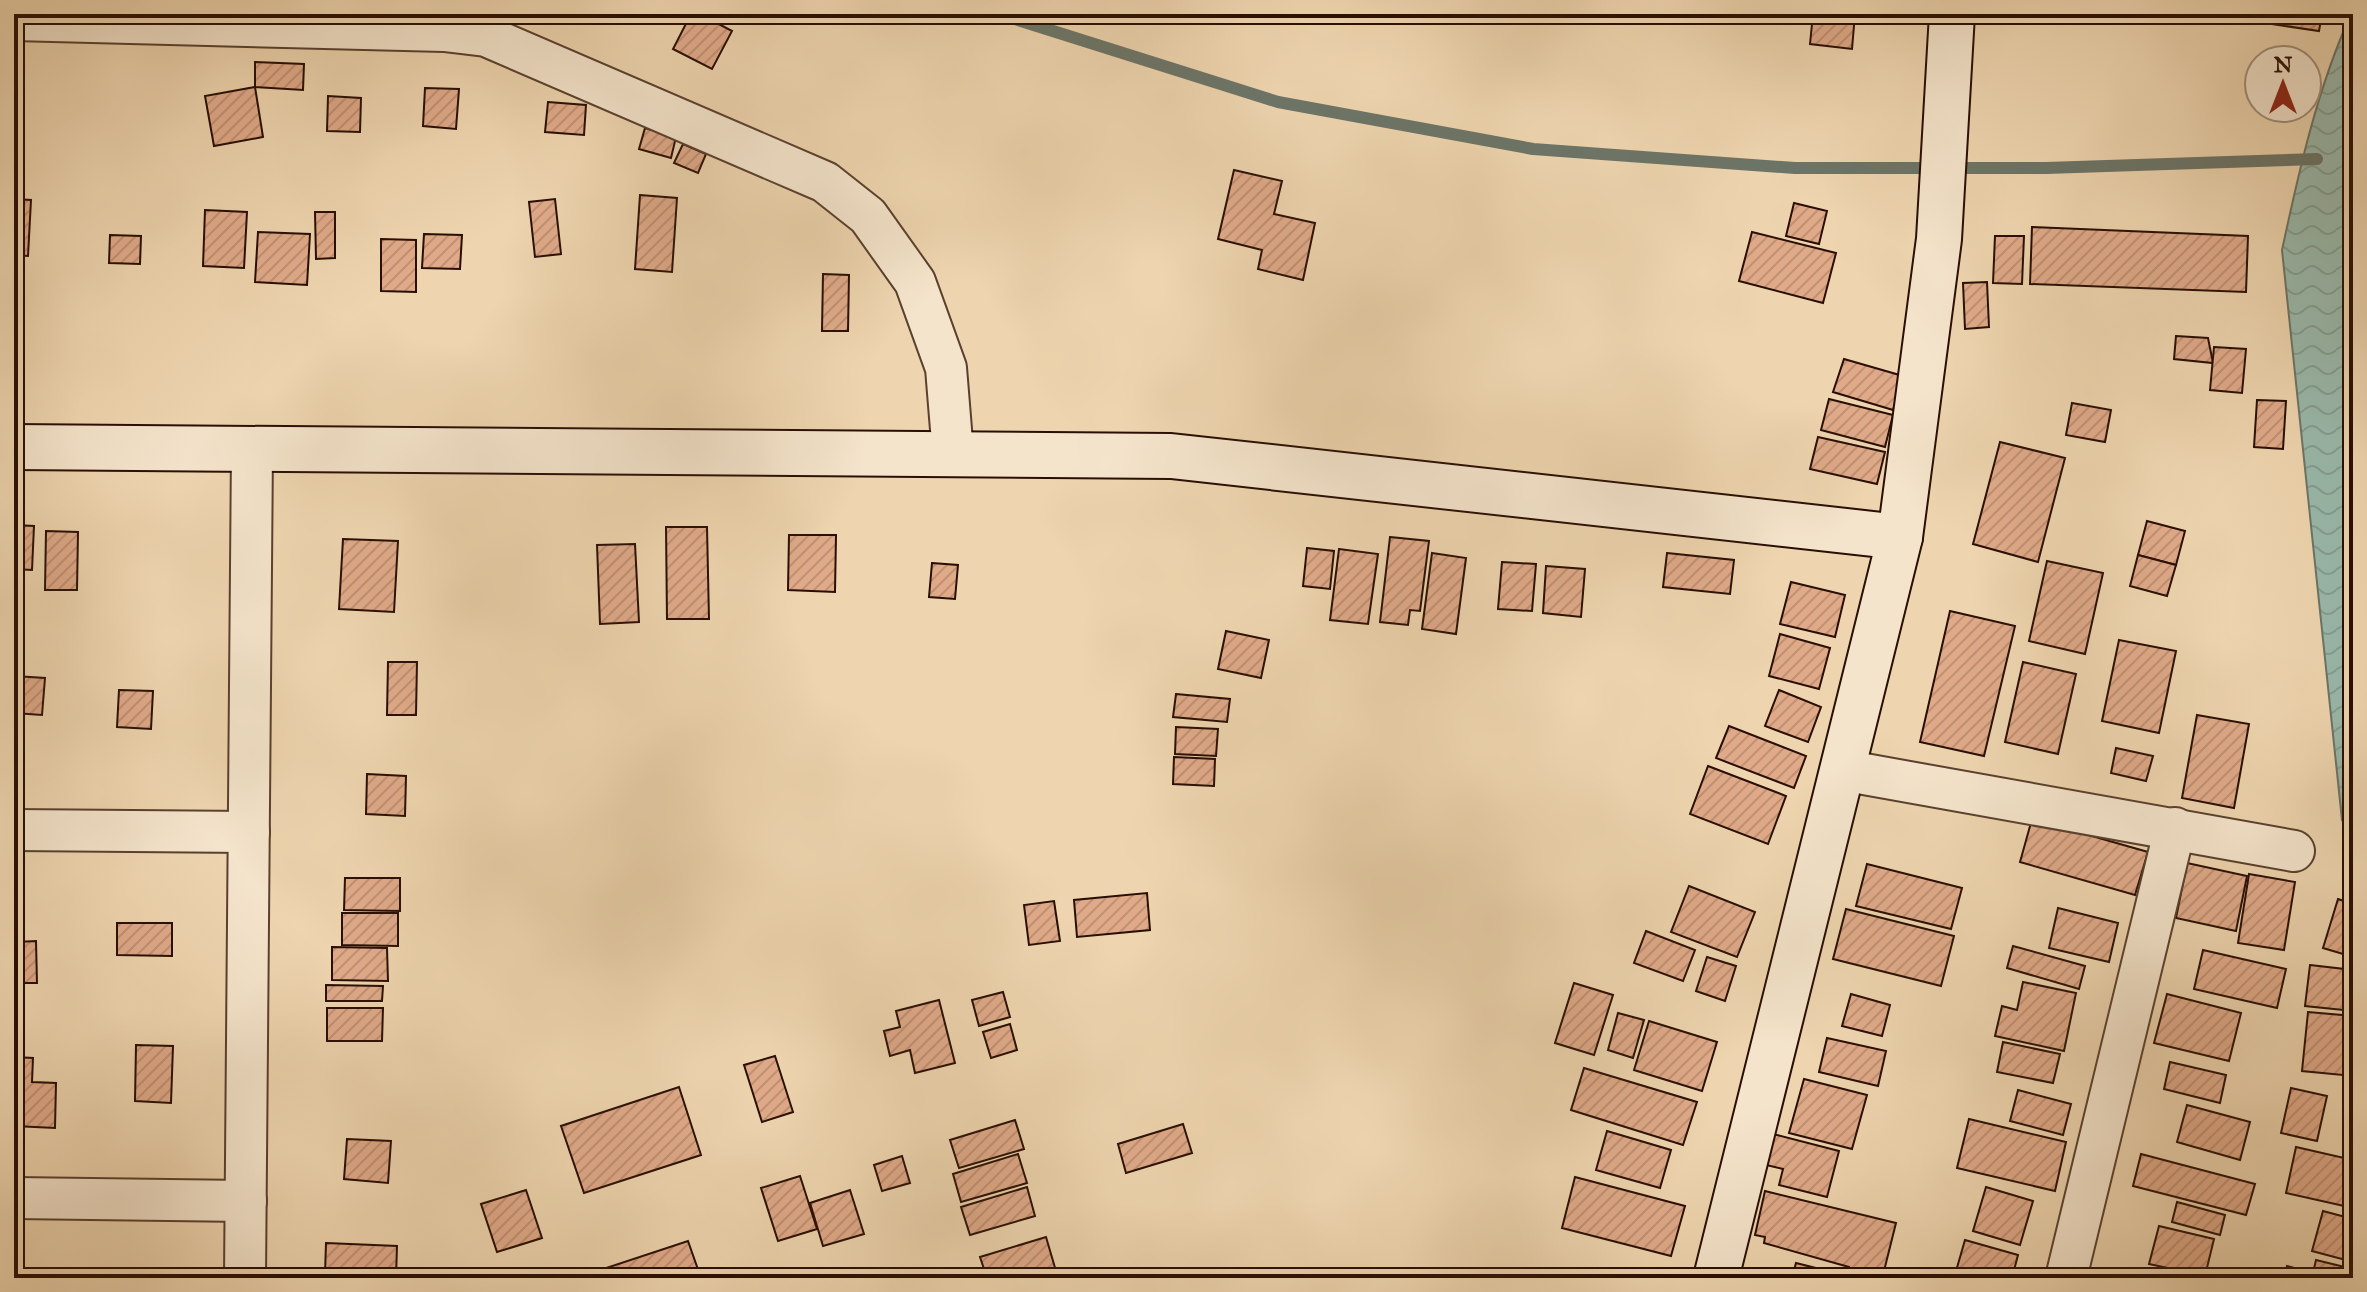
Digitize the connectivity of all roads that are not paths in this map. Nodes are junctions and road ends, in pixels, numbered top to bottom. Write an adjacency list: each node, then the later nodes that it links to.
1 (1952, 14): 6 (main road)
2 (14, 20): 5 (street)
3 (14, 447): 4 (main road)
4 (252, 449): 5 (main road); 10 (street)
5 (953, 454): 6 (main road)
6 (1900, 537): 7 (main road)
7 (1842, 770): 8 (street); 15 (main road)
8 (2175, 828): 11 (street); 16 (street)
9 (14, 830): 10 (street)
10 (249, 832): 13 (street)
11 (2294, 851)
12 (14, 1198): 13 (street)
13 (246, 1201): 14 (street)
14 (245, 1278)
15 (1716, 1278)
16 (2066, 1278)

